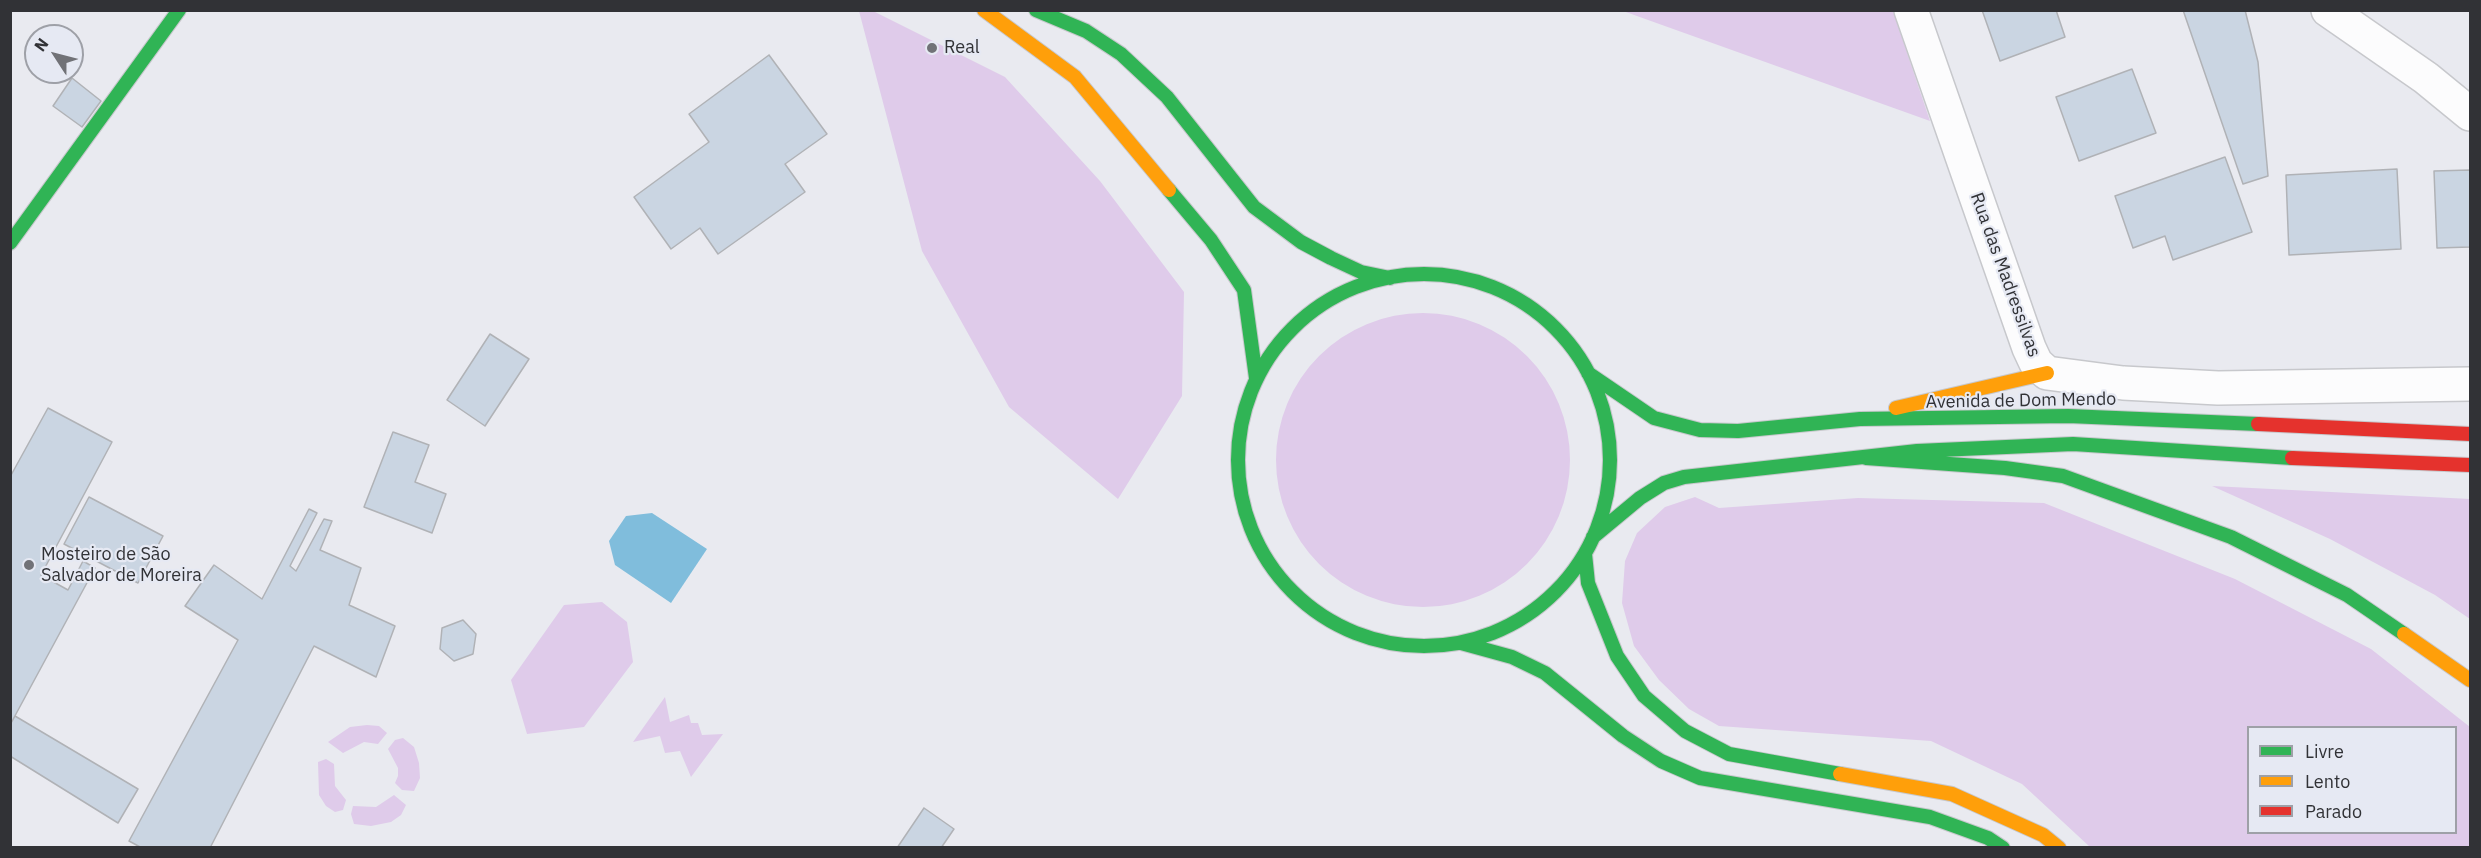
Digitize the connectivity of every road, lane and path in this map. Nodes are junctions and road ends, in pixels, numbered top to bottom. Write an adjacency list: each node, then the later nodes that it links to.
1 (179, 10): 7 (main road)
2 (984, 10): 11 (main road)
3 (1036, 10): 8 (main road)
4 (1911, 10): 10 (street, Rua das Madressilvas)
5 (2328, 10): 6 (street)
6 (2470, 114)
7 (10, 243)
8 (1390, 278): 9 (main road); 11 (main road)
9 (1588, 373): 13 (main road, Avenida de Dom Mendo); 17 (main road)
10 (2047, 373): 12 (street, Rua das Madressilvas); 13 (main road)
11 (1256, 378): 19 (main road)
12 (2470, 384)
13 (1860, 419): 14 (main road, Avenida de Dom Mendo)
14 (2470, 434)
15 (1866, 458): 16 (main road); 17 (main road); 20 (main road)
16 (2470, 465)
17 (1593, 537): 18 (main road)
18 (1585, 554): 19 (main road); 22 (main road)
19 (1461, 643): 21 (main road)
20 (2470, 680)
21 (2003, 848)
22 (2059, 848)

